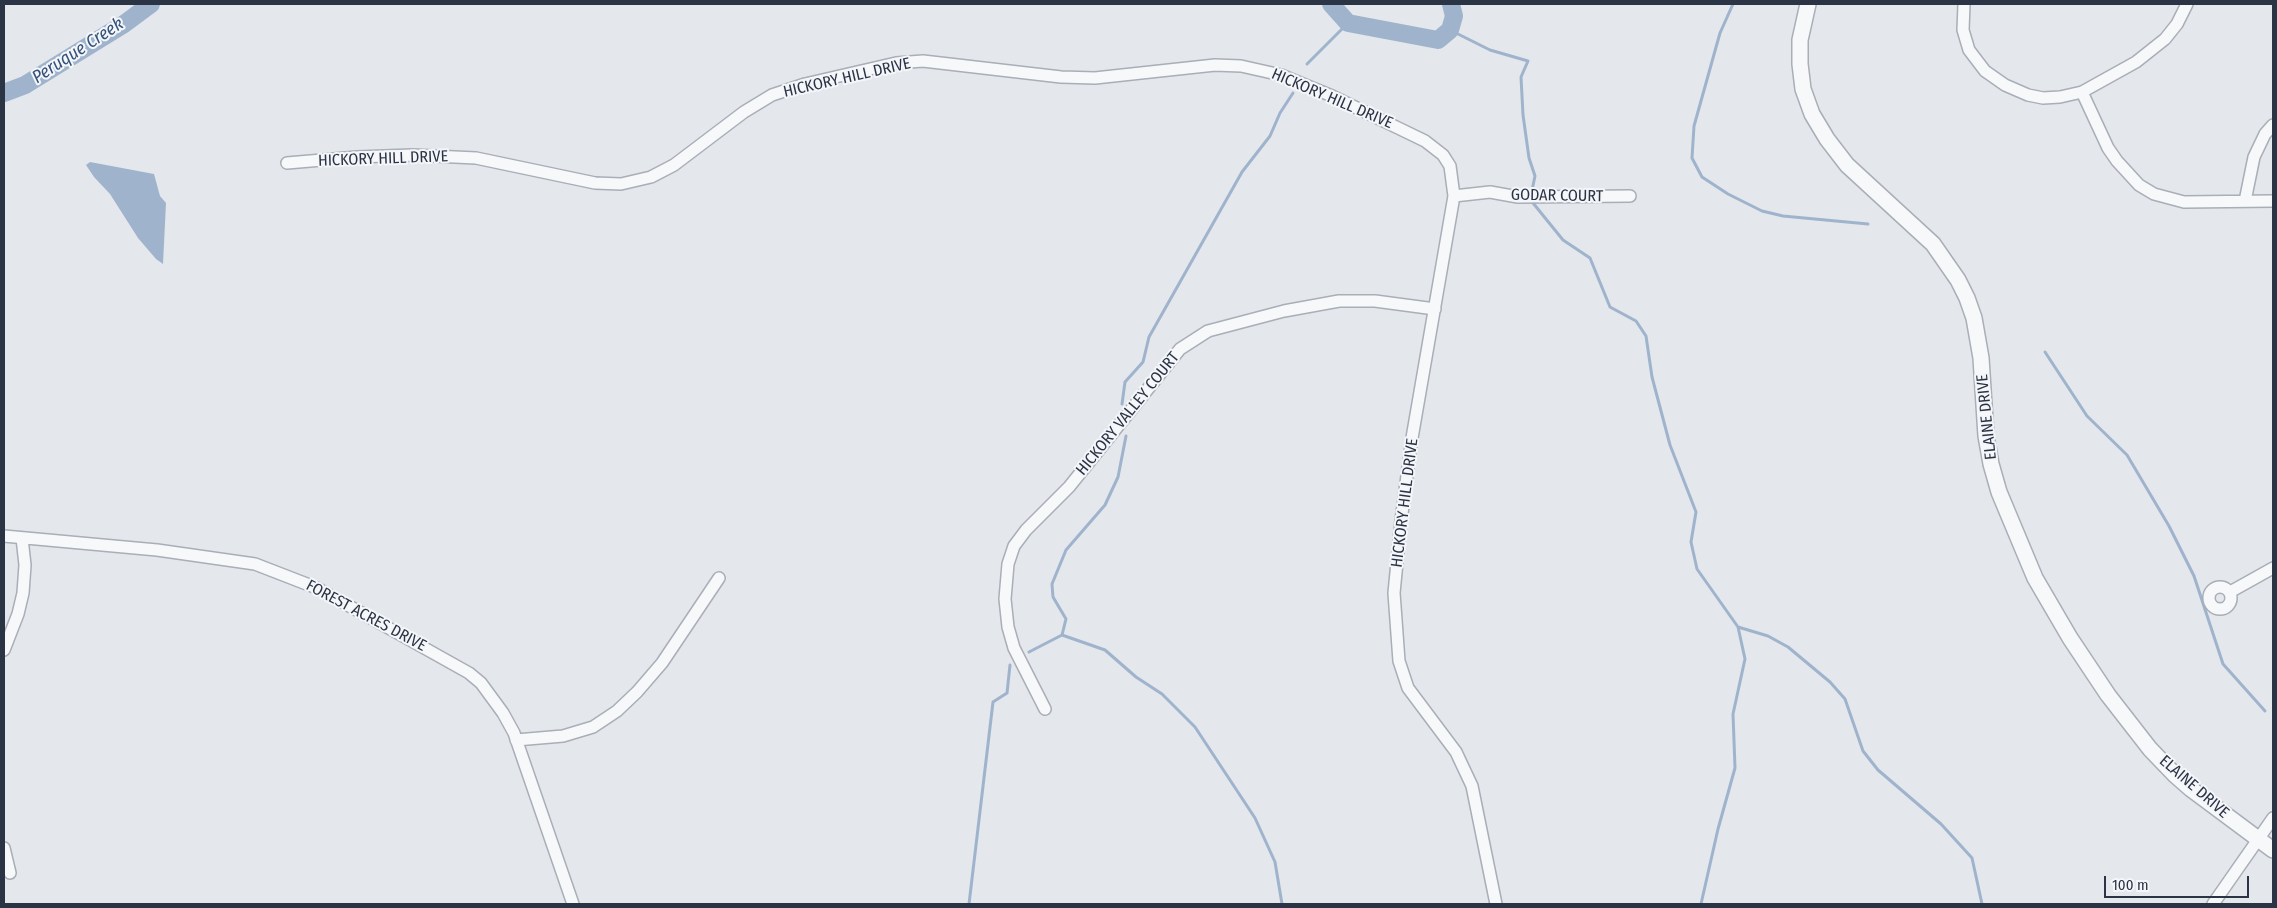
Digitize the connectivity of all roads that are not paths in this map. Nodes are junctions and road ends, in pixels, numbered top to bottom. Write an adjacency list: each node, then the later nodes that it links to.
1 (1808, 4): 21 (street, ELAINE DRIVE)
2 (1964, 4): 4 (street)
3 (2187, 4): 4 (street)
4 (2082, 92): 9 (street)
5 (2273, 125): 9 (street)
6 (287, 163): 7 (street, HICKORY HILL DRIVE)
7 (1454, 196): 8 (street, GODAR COURT); 11 (street, HICKORY HILL DRIVE)
8 (1630, 196)
9 (2245, 201): 10 (street)
10 (2273, 201)
11 (1435, 309): 18 (street, HICKORY VALLEY COURT); 26 (street, HICKORY HILL DRIVE)
12 (4, 536): 13 (street, FOREST ACRES DRIVE)
13 (22, 538): 17 (street); 19 (street, FOREST ACRES DRIVE)
14 (2273, 568): 16 (street)
15 (719, 578): 19 (street)
16 (2230, 592)
17 (4, 650)
18 (1045, 709)
19 (516, 740): 25 (street, FOREST ACRES DRIVE)
20 (2273, 818): 21 (street)
21 (2259, 840): 23 (street, ELAINE DRIVE); 27 (street)
22 (4, 848): 24 (street)
23 (2273, 850)
24 (10, 873)
25 (573, 904)
26 (1496, 904)
27 (2213, 904)

